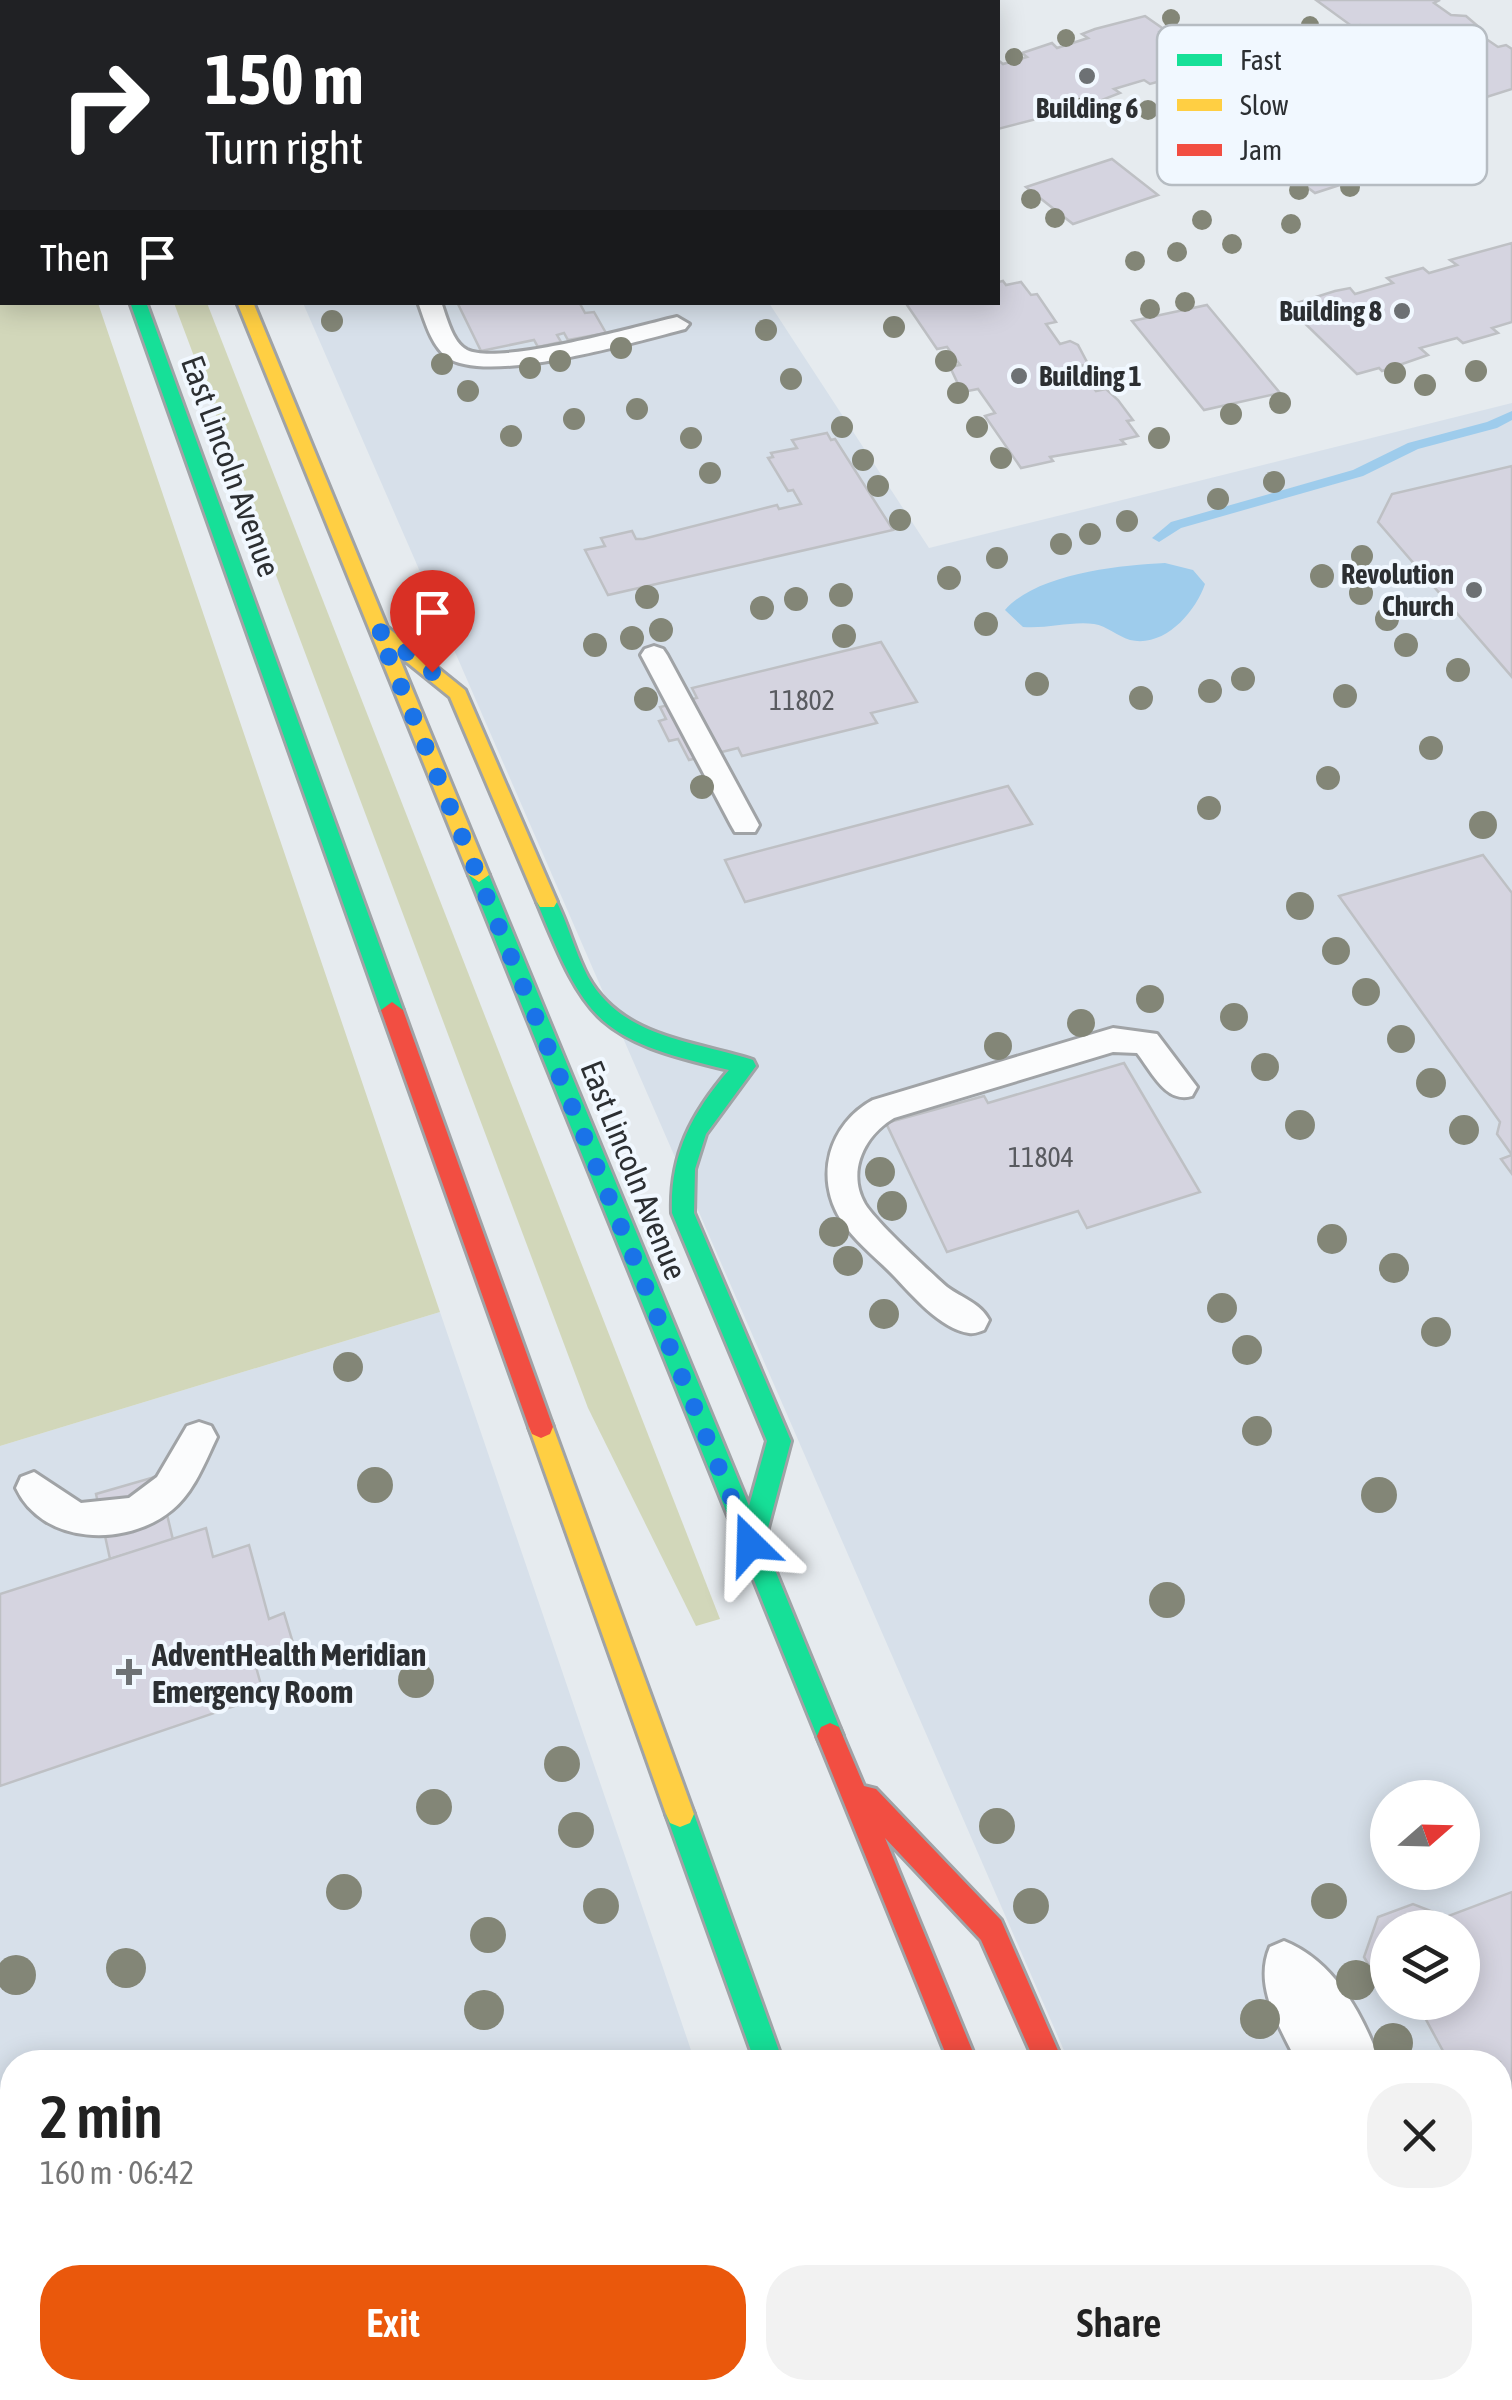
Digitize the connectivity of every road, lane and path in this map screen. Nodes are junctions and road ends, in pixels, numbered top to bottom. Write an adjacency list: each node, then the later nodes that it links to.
1 (139, 305): 14 (main road, East Lincoln Avenue)
2 (245, 305): 5 (main road, East Lincoln Avenue)
3 (430, 305): 4 (lane)
4 (677, 324)
5 (378, 630): 12 (main road, East Lincoln Avenue); 12 (main road)
6 (654, 655): 7 (lane)
7 (745, 825)
8 (1181, 1087): 9 (lane)
9 (972, 1320)
10 (199, 1437): 11 (lane)
11 (34, 1488)
12 (750, 1544): 13 (main road, East Lincoln Avenue)
13 (846, 1777): 15 (main road, East Lincoln Avenue); 16 (main road)
14 (765, 2050)
15 (957, 2050)
16 (1045, 2050)
17 (1312, 2050): 18 (lane)
18 (1353, 2050)

